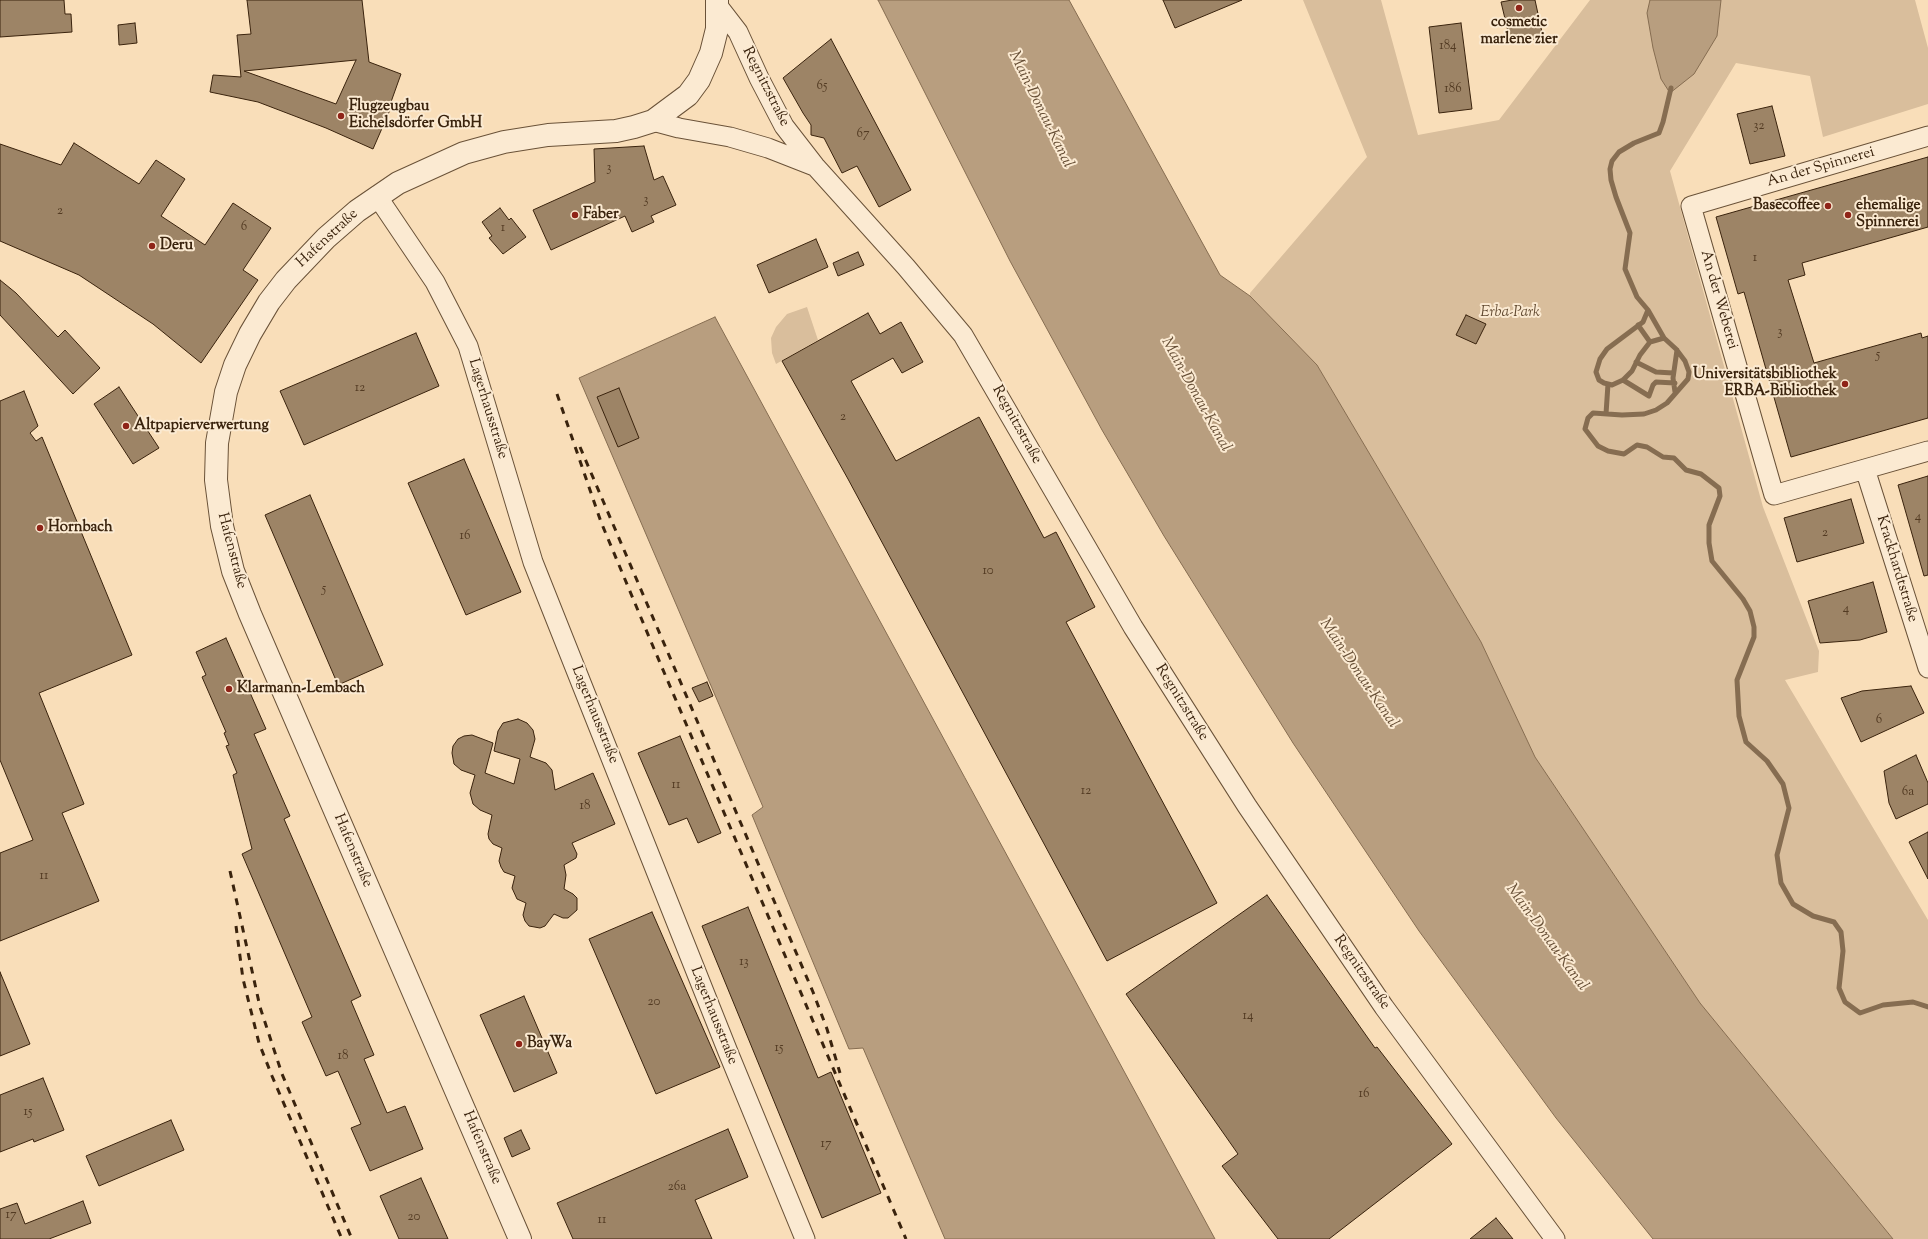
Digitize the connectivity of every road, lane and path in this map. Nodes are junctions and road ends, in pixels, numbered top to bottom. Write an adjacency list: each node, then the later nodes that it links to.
1 (718, 3): 2 (street, Hafenstraße); 4 (street, Regnitzstraße)
2 (653, 121): 4 (street, Regnitzstraße); 5 (street, Hafenstraße)
3 (1928, 136): 6 (street, An der Spinnerei)
4 (815, 166): 12 (street, Regnitzstraße)
5 (377, 196): 10 (street, Hafenstraße); 11 (street, Lagerhausstraße)
6 (1691, 206): 8 (street, An der Weberei)
7 (1928, 451): 8 (street, An der Weberei)
8 (1865, 469): 9 (street, Krackhardtstraße)
9 (1928, 668)
10 (520, 1239)
11 (805, 1239)
12 (1555, 1239)

